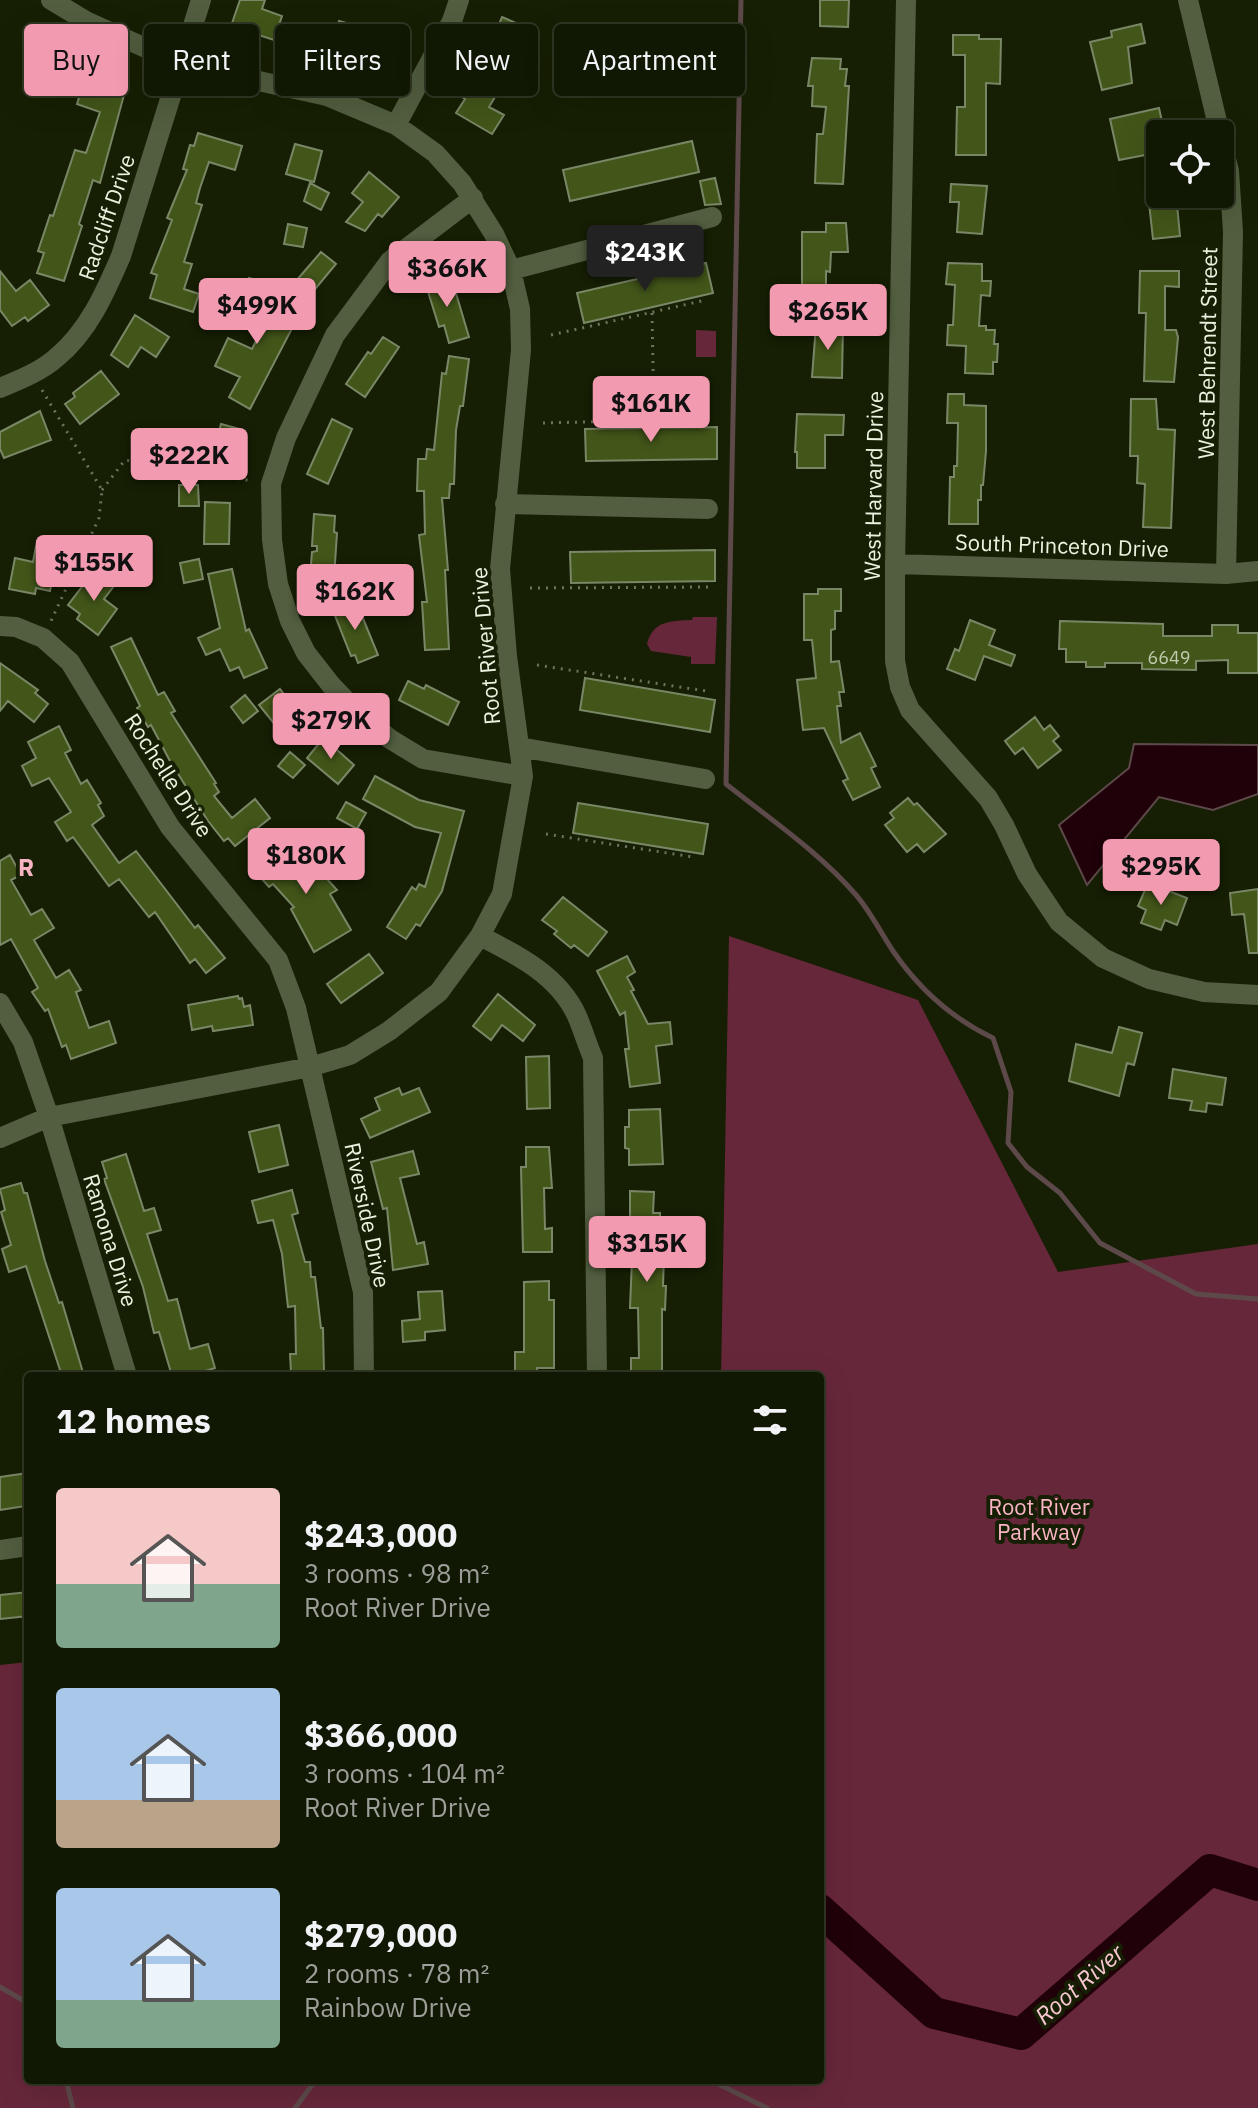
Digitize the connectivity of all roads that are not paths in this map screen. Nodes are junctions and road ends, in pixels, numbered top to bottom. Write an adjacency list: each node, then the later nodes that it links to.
1 (51, 0): 7 (street, Root River Drive)
2 (201, 0): 6 (street, Radcliff Drive)
3 (459, 0): 11 (street)
4 (906, 0): 19 (street, West Harvard Drive)
5 (1188, 0): 10 (street, West Behrendt Street)
6 (194, 24)
7 (144, 47)
8 (259, 81): 11 (street, Root River Drive)
9 (171, 96): 16 (street, Radcliff Drive)
10 (1217, 120)
11 (396, 125): 12 (street, Root River Drive)
12 (473, 198): 15 (street, Root River Drive); 24 (street)
13 (1232, 208): 21 (street, West Behrendt Street)
14 (712, 217): 15 (street)
15 (511, 270): 17 (street, Root River Drive)
16 (0, 388)
17 (505, 504): 18 (street); 23 (street, Root River Drive)
18 (708, 509)
19 (895, 564): 21 (street, South Princeton Drive); 27 (street, West Harvard Drive)
20 (1258, 571): 21 (street, South Princeton Drive)
21 (1226, 574)
22 (0, 626): 29 (street, Rochelle Drive)
23 (519, 747): 24 (street, Root River Drive); 25 (street)
24 (523, 776): 26 (street, Root River Drive)
25 (705, 779)
26 (480, 936): 29 (street, Root River Drive); 34 (street)
27 (1258, 995)
28 (0, 1003): 30 (street)
29 (310, 1067): 30 (street, Root River Drive); 33 (street, Riverside Drive)
30 (49, 1117): 31 (street, Root River Drive); 32 (street, Ramona Drive)
31 (0, 1138)
32 (126, 1372)
33 (364, 1372)
34 (597, 1372)
35 (24, 1547): 36 (street)
36 (0, 1550)

